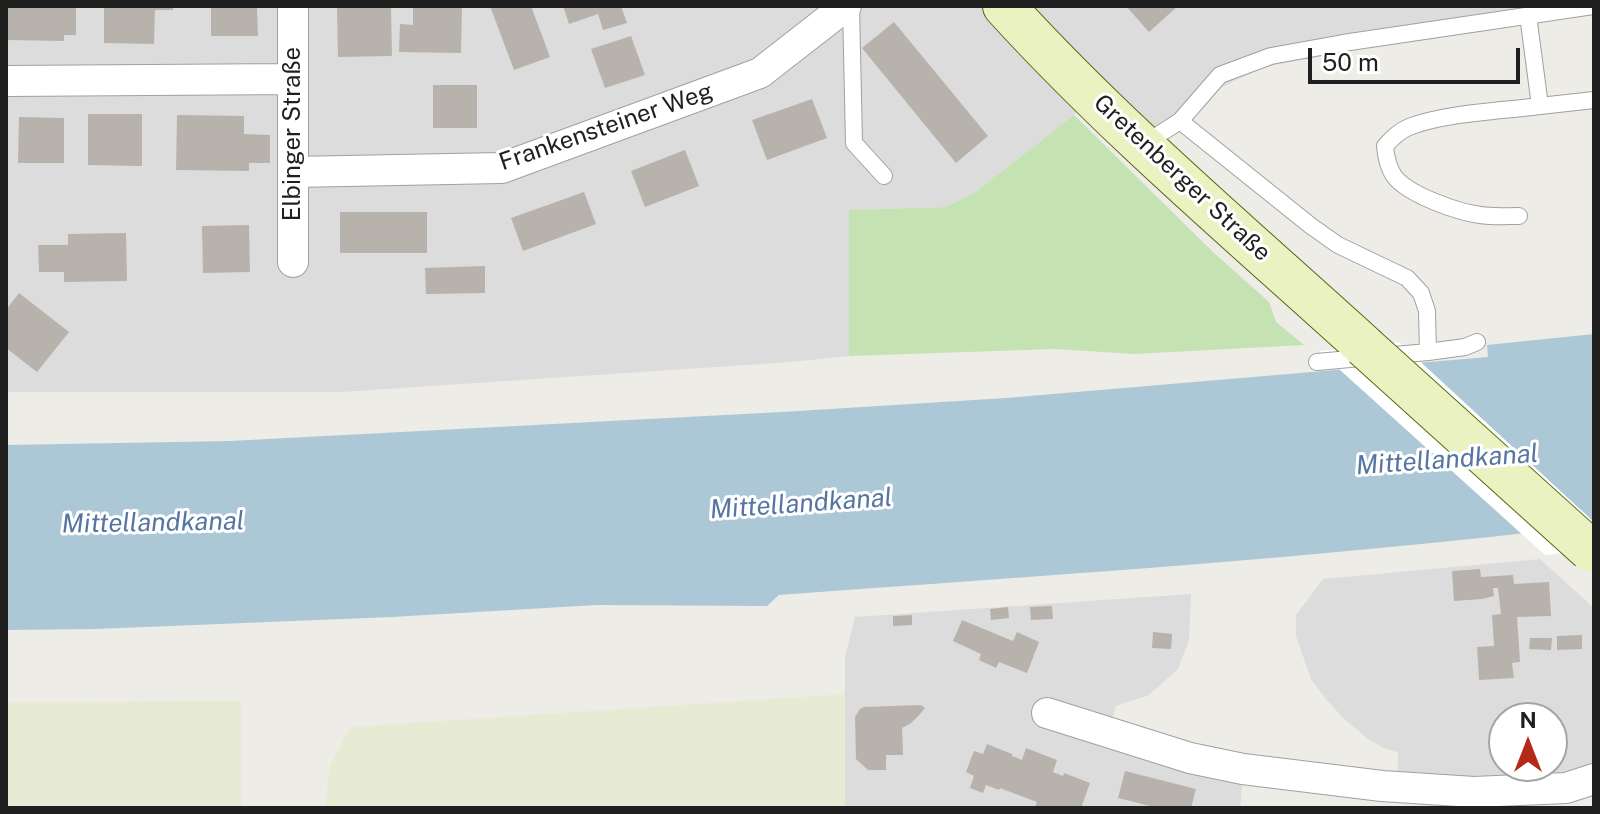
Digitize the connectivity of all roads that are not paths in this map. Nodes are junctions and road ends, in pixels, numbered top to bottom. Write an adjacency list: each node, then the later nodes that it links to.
1 (293, 6): 6 (street, Elbinger Straße)
2 (848, 6): 12 (street, Frankensteiner Weg); 13 (lane, Frankensteiner Weg)
3 (1004, 6): 11 (main road, Gretenberger Straße)
4 (1593, 6): 5 (lane)
5 (1528, 15): 9 (lane); 10 (lane)
6 (293, 79): 7 (street); 12 (street, Elbinger Straße)
7 (6, 81)
8 (1594, 100): 9 (lane)
9 (1540, 106): 14 (lane)
10 (1180, 121): 11 (lane); 17 (lane)
11 (1142, 145): 19 (main road, Gretenberger Straße, bridge)
12 (293, 172): 15 (street, Elbinger Straße)
13 (884, 176)
14 (1519, 216)
15 (293, 262)
16 (1477, 342): 17 (lane)
17 (1428, 352): 18 (lane)
18 (1317, 362)
19 (1592, 552)
20 (1047, 713): 21 (street)
21 (1594, 779)

